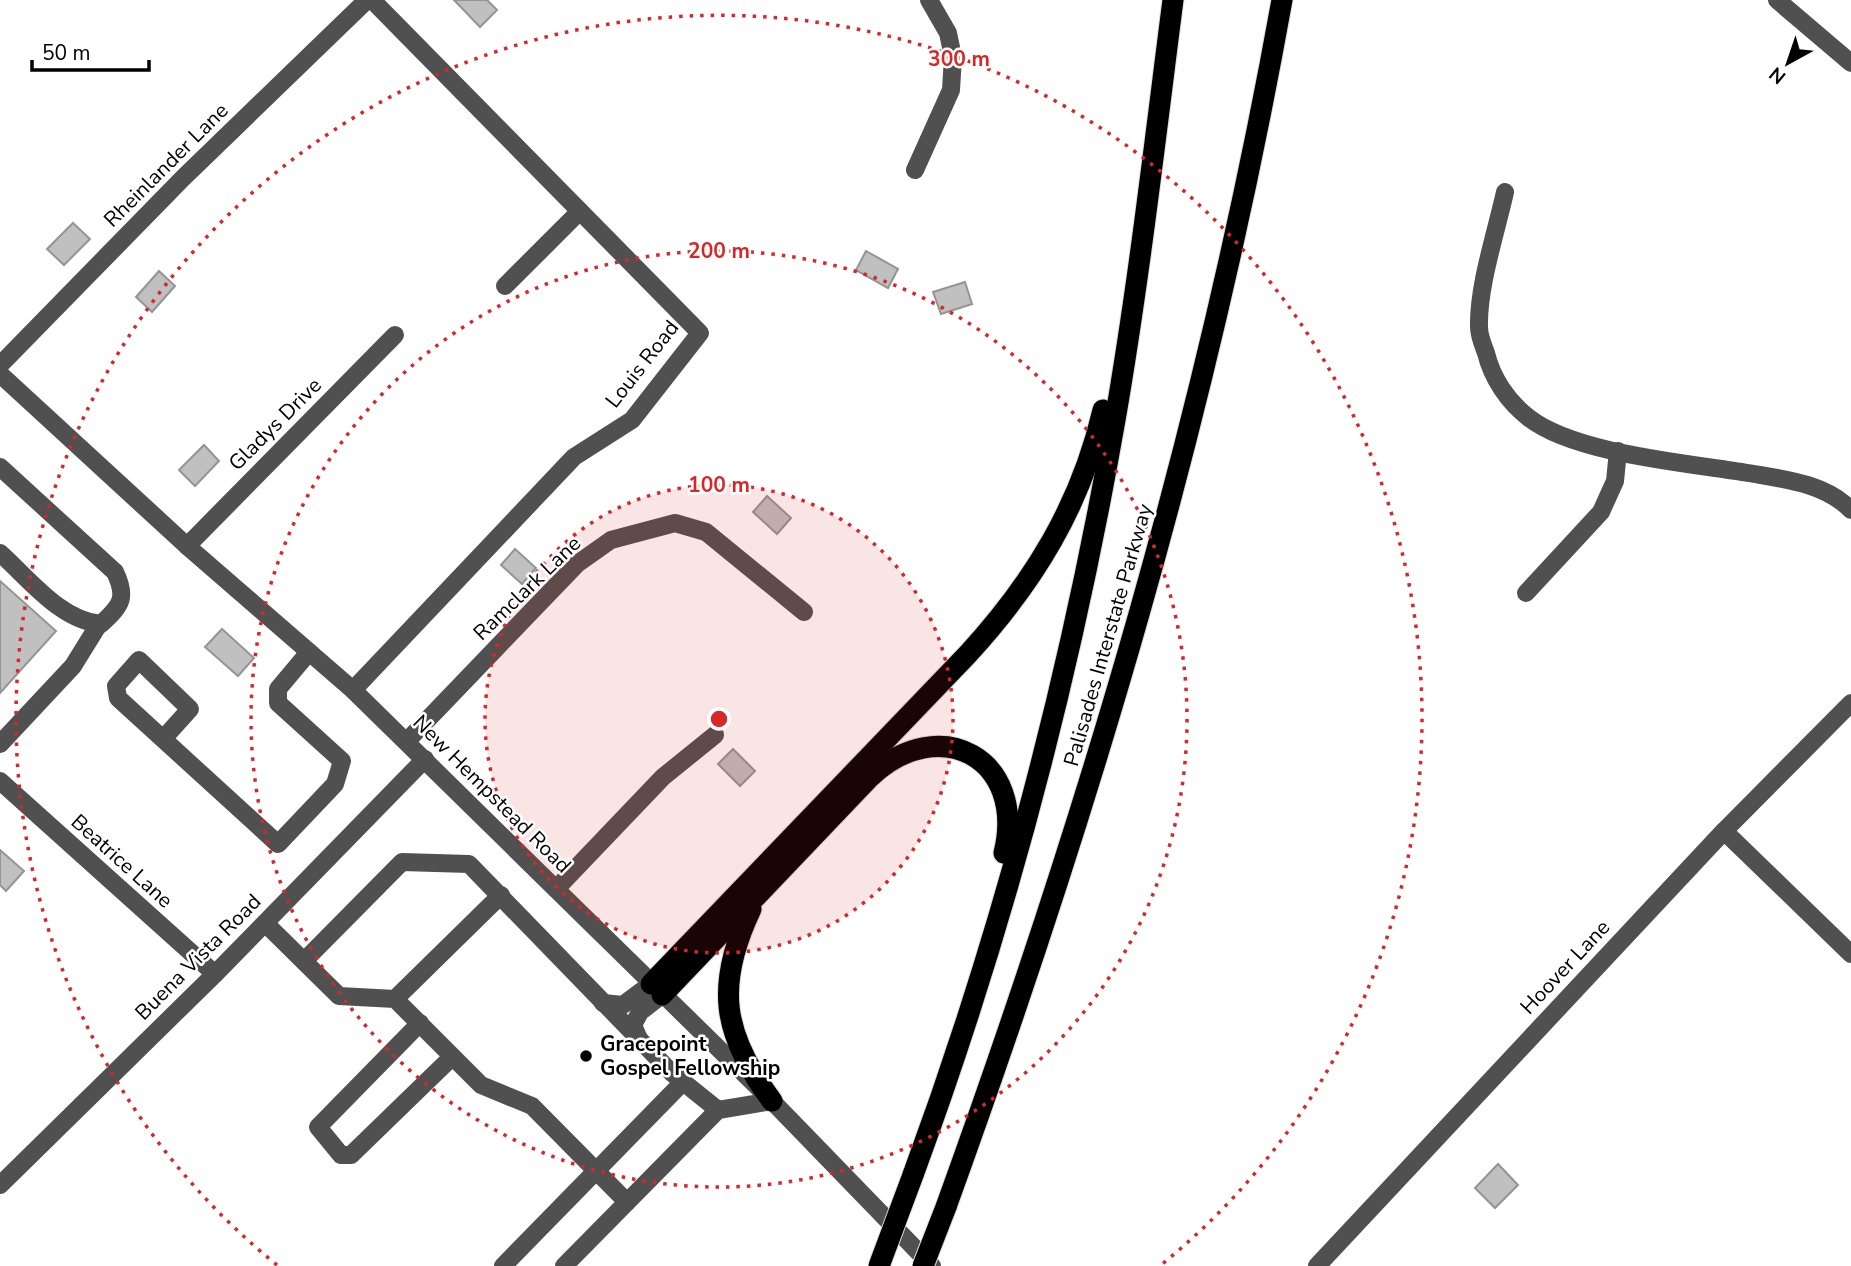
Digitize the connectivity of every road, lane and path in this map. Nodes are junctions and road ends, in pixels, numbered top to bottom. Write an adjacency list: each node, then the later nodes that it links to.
1 (370, 0): 9 (street, Louis Road); 13 (street, Rheinlander Lane)
2 (929, 0): 7 (street)
3 (1174, 0): 10 (highway, Palisades Interstate Parkway)
4 (1282, 0): 56 (highway, Palisades Interstate Parkway, bridge)
5 (1777, 0): 6 (street)
6 (1851, 63)
7 (915, 170)
8 (1505, 192): 15 (street)
9 (580, 211): 11 (street); 24 (street, Louis Road)
10 (1141, 247): 40 (highway); 45 (highway, Palisades Interstate Parkway)
11 (505, 286)
12 (396, 335): 18 (street, Gladys Drive)
13 (0, 365)
14 (0, 374): 18 (street, New Hempstead Road)
15 (1618, 451): 17 (street); 20 (street)
16 (0, 467): 22 (street)
17 (1851, 510)
18 (187, 546): 23 (street, New Hempstead Road)
19 (0, 553): 22 (street)
20 (1526, 593)
21 (804, 612): 28 (street, Ramclark Lane)
22 (99, 624): 29 (street)
23 (309, 652): 24 (street, New Hempstead Road); 27 (street)
24 (353, 690): 28 (street, New Hempstead Road)
25 (1851, 703): 32 (street, Hoover Lane)
26 (715, 735): 33 (street)
27 (163, 739): 27 (street)
28 (407, 741): 30 (street, New Hempstead Road)
29 (0, 744)
30 (425, 759): 33 (street, New Hempstead Road); 36 (street, Buena Vista Road)
31 (0, 781): 39 (street, Beatrice Lane)
32 (1724, 831): 37 (street); 58 (street, Hoover Lane)
33 (556, 889): 40 (street, New Hempstead Road)
34 (500, 895): 38 (street); 41 (street); 42 (street)
35 (758, 895): 40 (highway); 45 (highway); 48 (highway)
36 (265, 923): 38 (street); 39 (street, Buena Vista Road)
37 (1851, 954)
38 (304, 961): 41 (street)
39 (215, 974): 51 (street, Buena Vista Road)
40 (656, 990): 42 (street); 44 (street); 48 (street, New Hempstead Road)
41 (395, 999): 43 (street)
42 (603, 1003): 44 (street)
43 (420, 1023): 46 (street); 46 (street)
44 (639, 1039): 47 (street)
45 (960, 1040): 55 (highway, Palisades Interstate Parkway, bridge)
46 (452, 1057): 50 (street)
47 (684, 1081): 49 (street); 50 (street)
48 (772, 1101): 49 (street); 57 (street, New Hempstead Road)
49 (718, 1110): 52 (street)
50 (596, 1170): 52 (street); 53 (street)
51 (0, 1185)
52 (627, 1202): 54 (street)
53 (503, 1266)
54 (564, 1266)
55 (880, 1266)
56 (923, 1266)
57 (932, 1266)
58 (1317, 1266)

